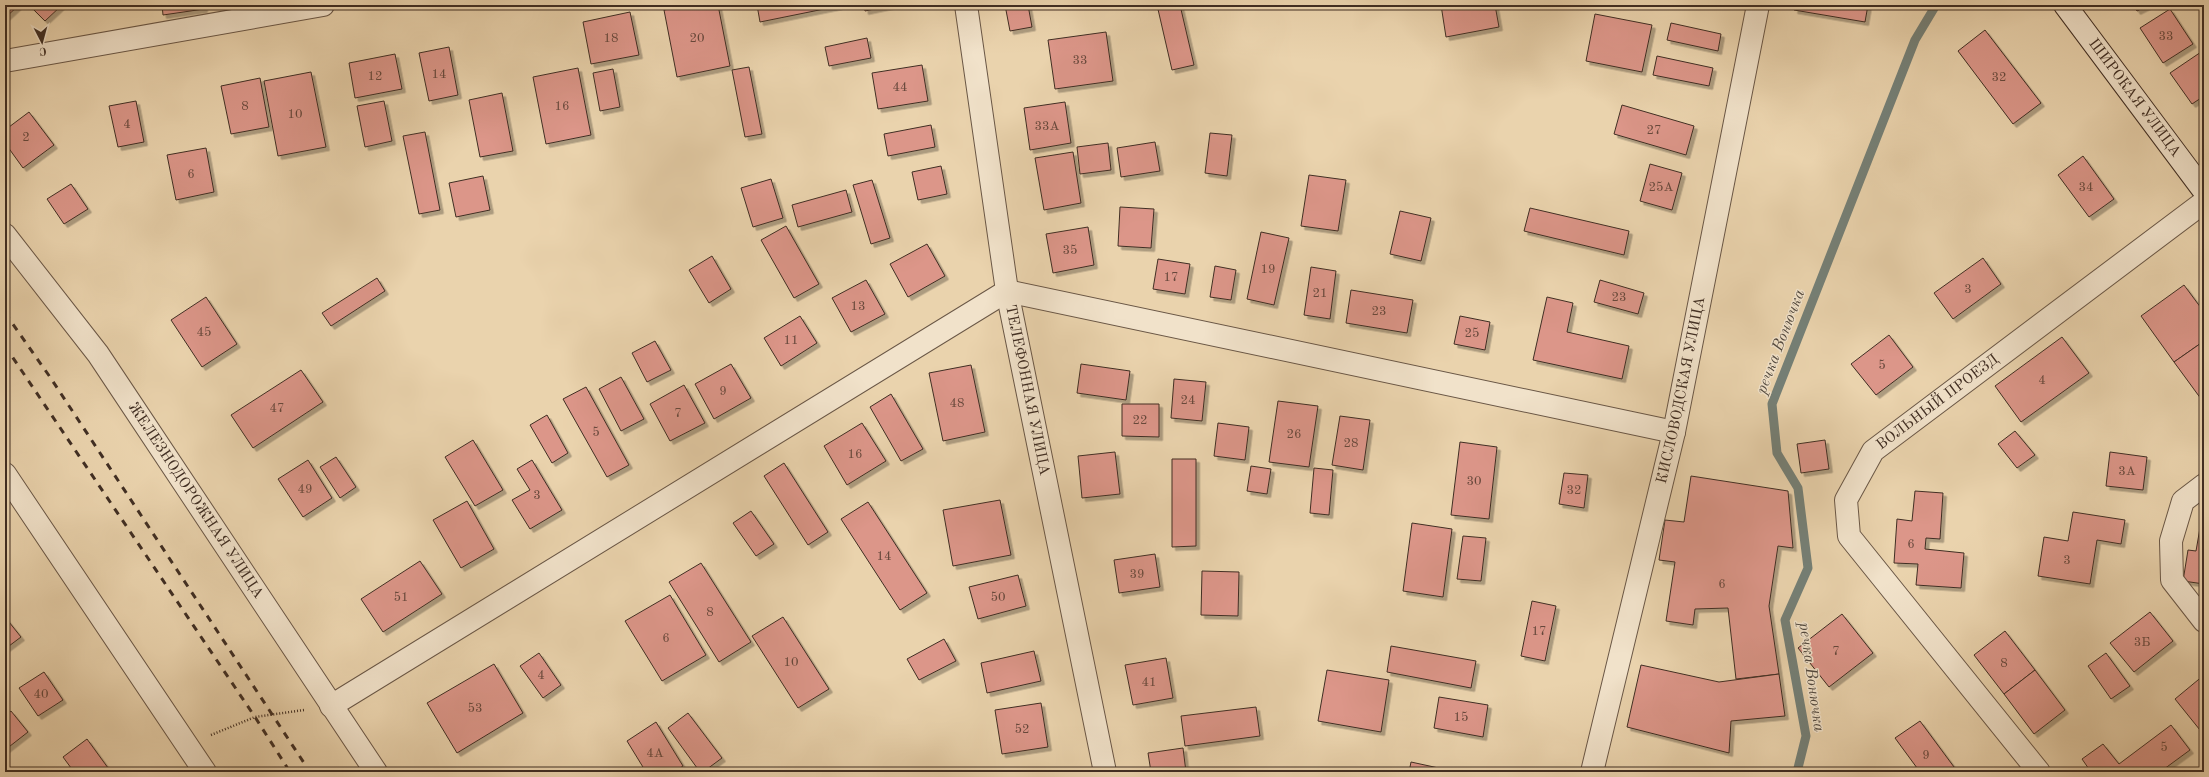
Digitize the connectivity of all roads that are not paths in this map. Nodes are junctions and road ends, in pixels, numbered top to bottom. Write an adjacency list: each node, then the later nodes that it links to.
1 (323, 5): 5 (street)
2 (966, 5): 9 (street, ТЕЛЕФОННАЯ УЛИЦА)
3 (1758, 5): 10 (street, КИСЛОВОДСКАЯ УЛИЦА)
4 (2065, 5): 6 (street, ШИРОКАЯ УЛИЦА)
5 (5, 61)
6 (2204, 191)
7 (2204, 202): 19 (street, ВОЛЬНЫЙ ПРОЕЗД)
8 (5, 235): 14 (street, ЖЕЛЕЗНОДОРОЖНАЯ УЛИЦА)
9 (1007, 291): 10 (street); 14 (street); 17 (street, ТЕЛЕФОННАЯ УЛИЦА)
10 (1674, 432): 18 (street, КИСЛОВОДСКАЯ УЛИЦА)
11 (5, 474): 15 (street)
12 (2204, 485): 13 (street)
13 (2204, 621)
14 (331, 706): 16 (street, ЖЕЛЕЗНОДОРОЖНАЯ УЛИЦА)
15 (205, 772)
16 (376, 772)
17 (1105, 772)
18 (1592, 772)
19 (2039, 772)

